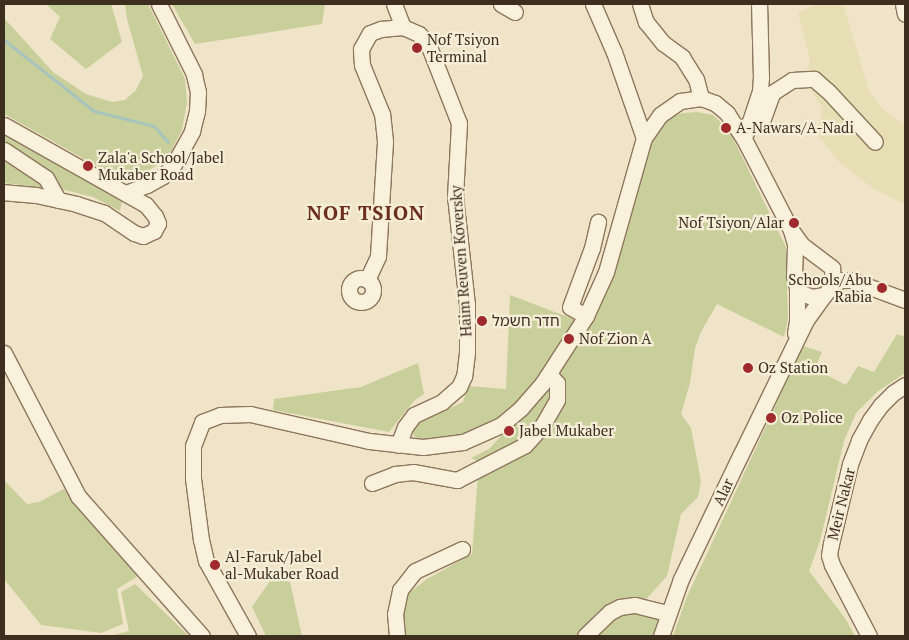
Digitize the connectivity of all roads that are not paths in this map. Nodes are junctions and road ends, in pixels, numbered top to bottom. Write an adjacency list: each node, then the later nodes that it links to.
1 (159, 4): 19 (street)
2 (394, 4): 10 (street)
3 (500, 4): 8 (street)
4 (592, 4): 14 (street)
5 (640, 4): 11 (street)
6 (759, 4): 12 (street)
7 (903, 4): 9 (street)
8 (515, 12)
9 (905, 14)
10 (403, 27): 29 (street); 35 (street, Haim Reuven Koversky)
11 (701, 98): 14 (street); 15 (street)
12 (749, 123): 15 (street); 16 (street)
13 (4, 124): 19 (street)
14 (644, 138): 30 (street)
15 (744, 139): 22 (street)
16 (875, 142)
17 (4, 150): 20 (street)
18 (4, 192): 20 (street)
19 (126, 193): 20 (street)
20 (58, 200)
21 (598, 222): 30 (street)
22 (791, 230): 23 (street); 24 (street)
23 (823, 260): 24 (street); 25 (street); 27 (street)
24 (796, 269): 26 (street)
25 (866, 284): 27 (street); 28 (street)
26 (797, 288): 27 (street); 31 (street, Alar)
27 (828, 290): 31 (street, Alar)
28 (905, 300)
29 (352, 305)
30 (586, 316): 33 (street)
31 (791, 349): 38 (street, Alar)
32 (4, 353): 40 (street)
33 (549, 374): 35 (street); 36 (street)
34 (905, 385): 39 (street, Meir Nakar)
35 (398, 445): 41 (street)
36 (372, 483)
37 (462, 549): 42 (street)
38 (668, 614): 43 (street); 44 (street, Alar)
39 (869, 634)
40 (202, 636)
41 (248, 636)
42 (397, 636)
43 (585, 636)
44 (661, 636)

